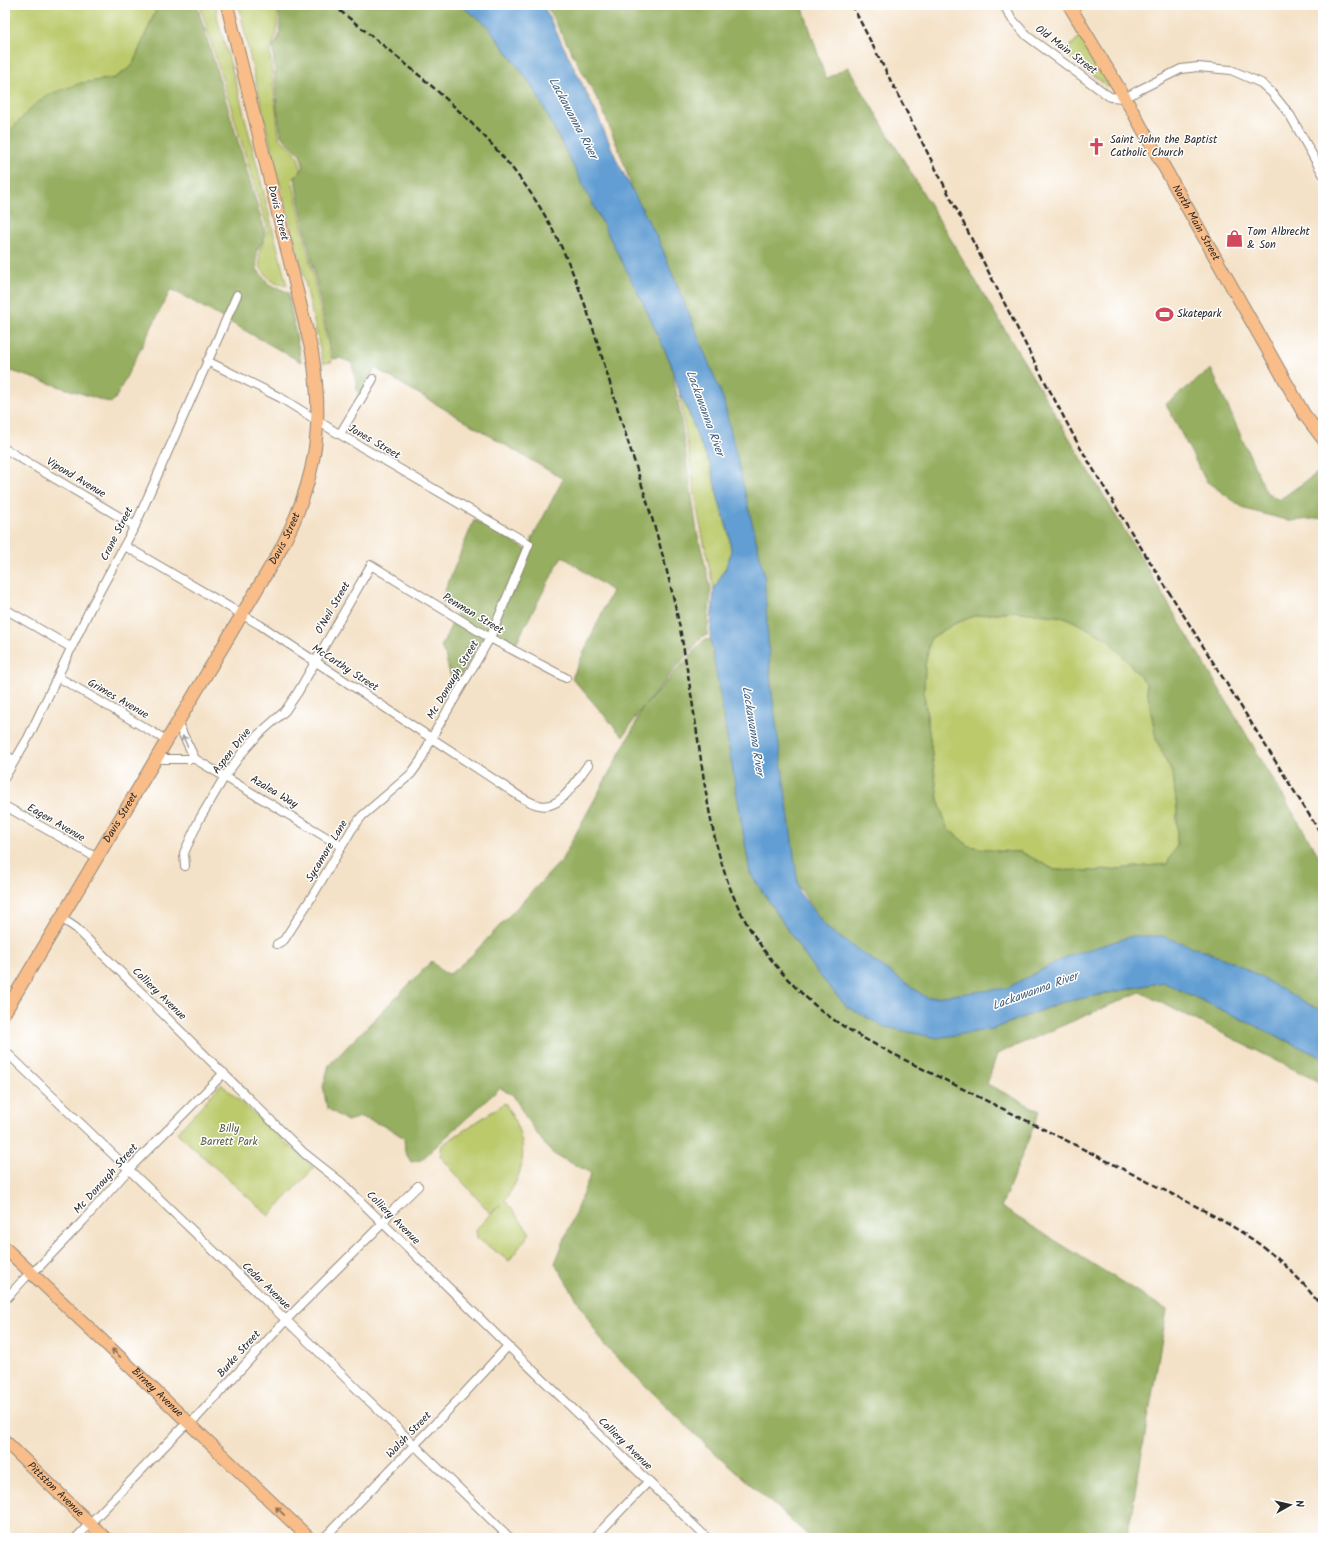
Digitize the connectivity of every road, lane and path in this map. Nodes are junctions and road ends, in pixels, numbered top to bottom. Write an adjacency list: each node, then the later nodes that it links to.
1 (227, 5): 9 (main road, Davis Street)
2 (1004, 5): 4 (street, Old Main Street)
3 (1069, 5): 4 (main road, North Main Street)
4 (1125, 98): 5 (street); 11 (main road, North Main Street)
5 (1323, 174)
6 (236, 295): 7 (street, Crane Street)
7 (207, 361): 9 (street, Jones Street); 13 (street, Crane Street)
8 (373, 379): 10 (street)
9 (318, 420): 10 (street, Jones Street); 18 (main road, Davis Street)
10 (340, 434): 14 (street, Jones Street)
11 (1323, 439)
12 (5, 449): 13 (street, Vipond Avenue)
13 (135, 526): 15 (street, Crane Street)
14 (529, 544): 19 (street, Mc Donough Street)
15 (125, 546): 18 (street, McCarthy Street); 20 (street, Crane Street)
16 (371, 565): 19 (street, Penman Street); 21 (street, O'Neil Street)
17 (5, 609): 20 (street)
18 (242, 614): 21 (street, McCarthy Street); 24 (main road, Davis Street)
19 (490, 638): 23 (street, Penman Street); 25 (street, Mc Donough Street)
20 (72, 648): 22 (street, Crane Street)
21 (315, 661): 25 (street, McCarthy Street); 33 (street, Aspen Drive)
22 (58, 677): 26 (street, Grimes Avenue); 29 (street, Crane Street)
23 (566, 678)
24 (177, 722): 26 (main road, Davis Street); 28 (street, one-way to 24)
25 (432, 737): 31 (street, McCarthy Street); 35 (street, Sycamore Lane)
26 (166, 740): 30 (main road, Davis Street)
27 (5, 755): 29 (street)
28 (195, 759): 30 (street); 33 (street, Azalea Way)
29 (14, 760): 32 (street, Crane Street)
30 (155, 760): 36 (main road, Davis Street)
31 (588, 764)
32 (5, 776)
33 (225, 776): 35 (street, Azalea Way); 37 (street, Aspen Drive)
34 (5, 806): 36 (street, Eagen Avenue)
35 (342, 846): 39 (street, Sycamore Lane)
36 (97, 858): 38 (main road, Davis Street)
37 (185, 866)
38 (61, 918): 40 (main road, Davis Street); 42 (street, Colliery Avenue)
39 (277, 944)
40 (5, 1012)
41 (5, 1052): 43 (street, Cedar Avenue)
42 (224, 1073): 43 (street, Mc Donough Street); 45 (street, Colliery Avenue)
43 (129, 1169): 47 (street, Mc Donough Street); 49 (street, Cedar Avenue)
44 (418, 1186): 45 (street, Burke Street)
45 (383, 1223): 49 (street, Burke Street); 50 (street, Colliery Avenue)
46 (5, 1248): 47 (main road, Birney Avenue)
47 (32, 1273): 48 (street, Mc Donough Street); 51 (main road, Birney Avenue, one-way to 47)
48 (5, 1300)
49 (286, 1320): 51 (street, Burke Street); 53 (street, Cedar Avenue)
50 (508, 1346): 53 (street, Walsh Street); 54 (street, Colliery Avenue)
51 (189, 1423): 55 (street, Burke Street); 58 (main road, Birney Avenue, one-way to 51)
52 (5, 1441): 55 (main road, Pittston Avenue)
53 (414, 1444): 59 (street, Walsh Street); 60 (street, Cedar Avenue)
54 (649, 1481): 61 (street); 62 (street, Colliery Avenue)
55 (90, 1524): 56 (street, Burke Street); 57 (main road, Pittston Avenue)
56 (76, 1538)
57 (105, 1538)
58 (308, 1538)
59 (324, 1538)
60 (510, 1538)
61 (594, 1538)
62 (707, 1538)

